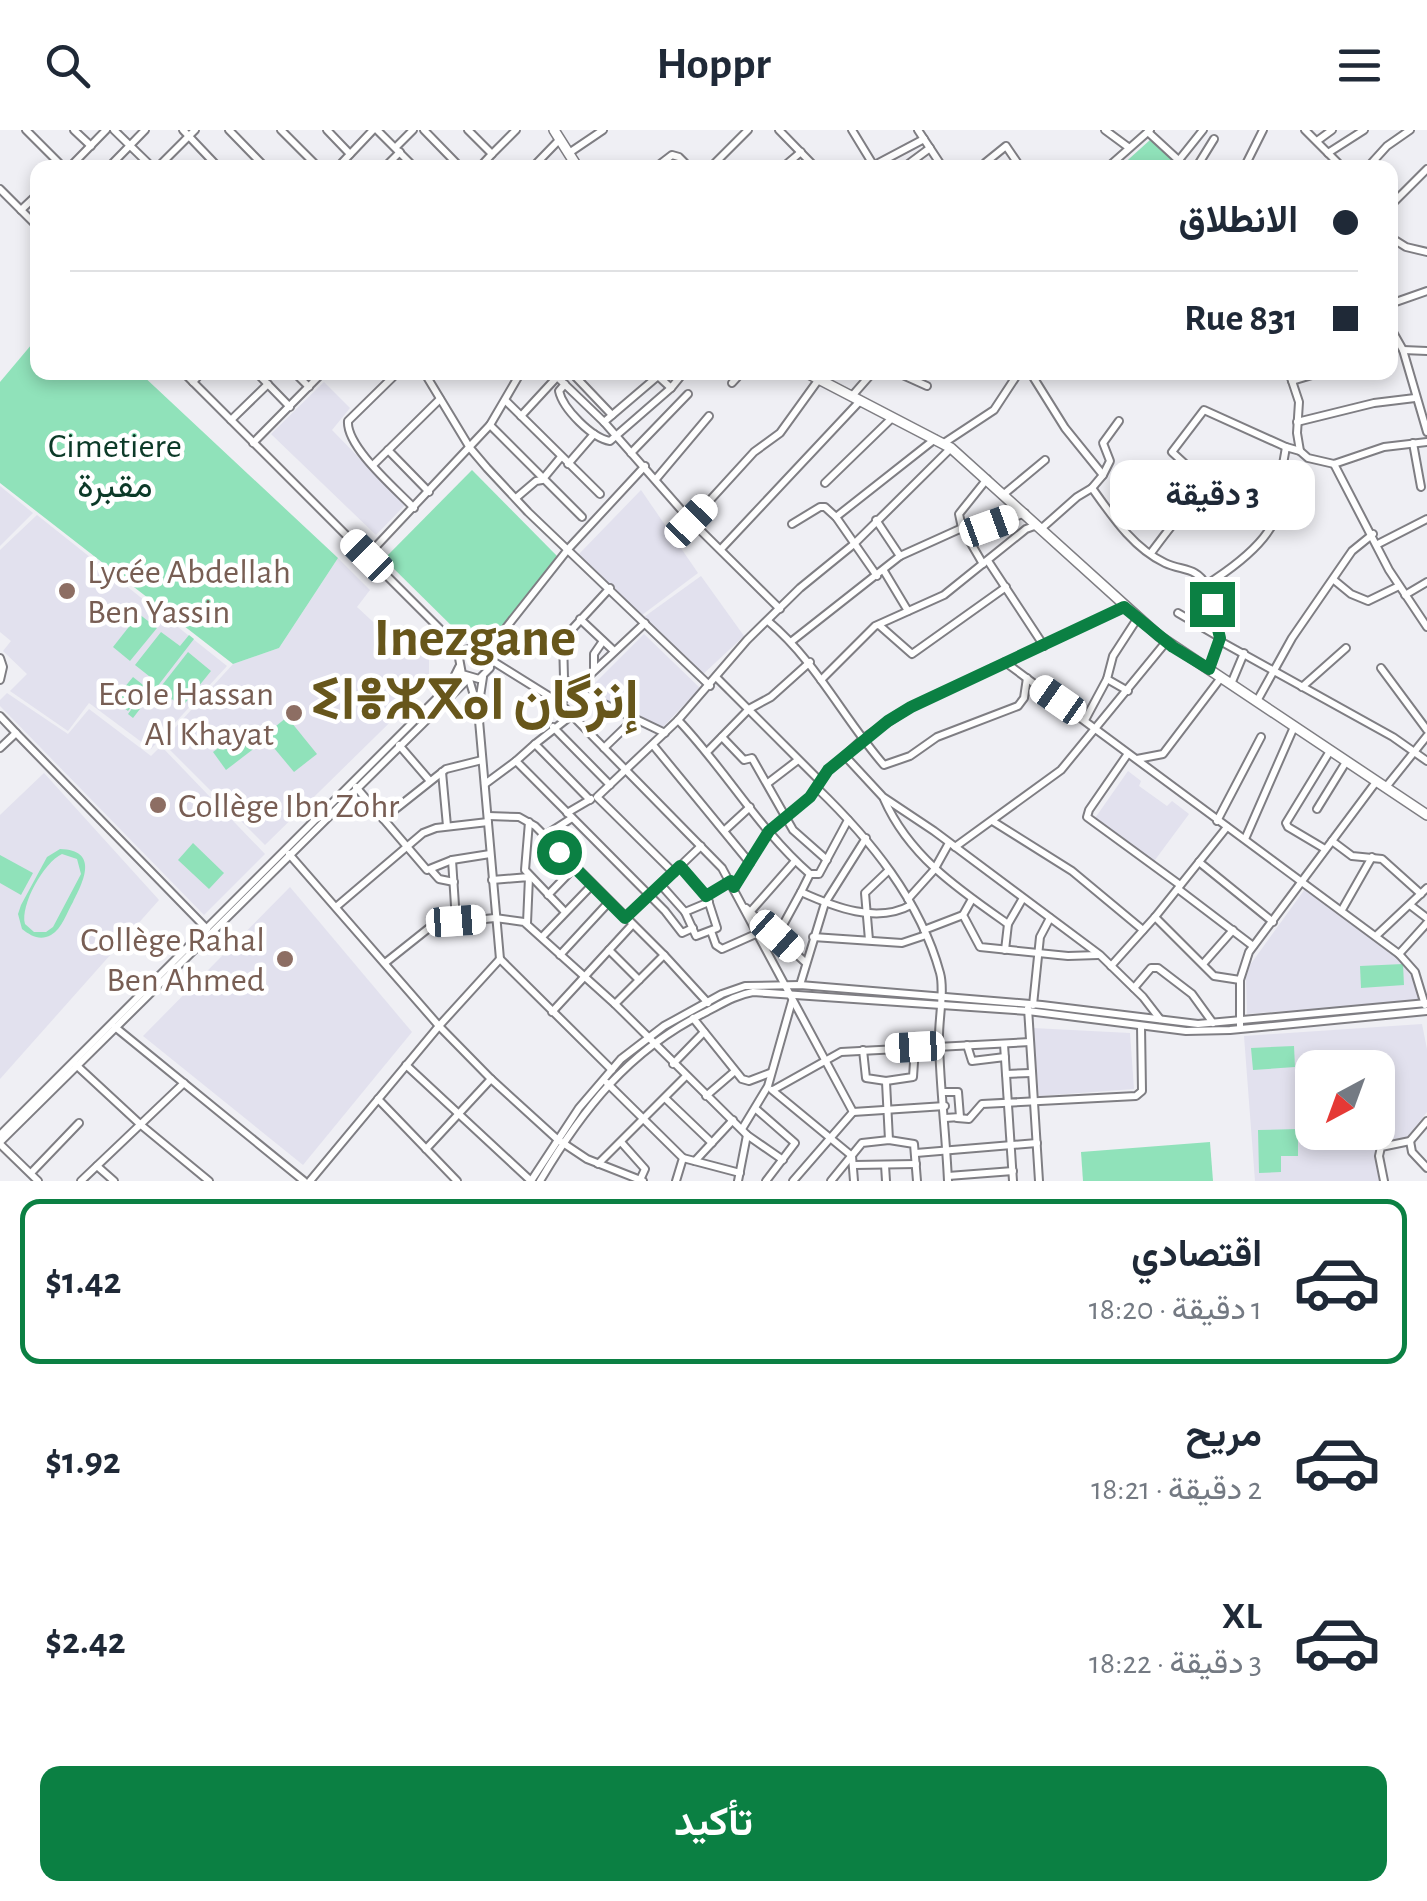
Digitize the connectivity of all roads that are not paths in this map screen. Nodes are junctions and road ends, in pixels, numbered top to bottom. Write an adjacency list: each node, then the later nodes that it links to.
1 (26, 130): 45 (street)
2 (74, 130): 34 (street)
3 (106, 130): 34 (street)
4 (114, 130): 35 (street)
5 (146, 130): 35 (street)
6 (229, 130): 50 (street)
7 (281, 130): 51 (street)
8 (327, 130): 42 (street)
9 (375, 130): 38 (street); 42 (street)
10 (413, 130): 38 (street)
11 (425, 130): 55 (street)
12 (470, 130): 43 (street)
13 (516, 130): 43 (street)
14 (603, 130): 39 (street)
15 (748, 130): 59 (street)
16 (794, 130): 28 (street)
17 (852, 130): 62 (street)
18 (918, 130): 31 (street)
19 (1106, 130): 29 (street)
20 (1203, 130): 69 (street)
21 (1262, 130): 71 (street)
22 (1305, 130): 33 (street)
23 (1332, 130): 33 (street)
24 (1364, 130): 41 (street)
25 (1410, 130): 73 (street)
26 (1149, 131): 37 (street); 69 (street)
27 (189, 132): 44 (street); 49 (street)
28 (782, 133): 40 (street)
29 (1116, 133): 37 (street)
30 (557, 134): 39 (street); 57 (street)
31 (924, 139): 36 (street); 63 (street)
32 (1214, 140): 70 (street)
33 (1316, 141): 41 (street)
34 (91, 146): 46 (street)
35 (130, 146): 47 (street); 48 (street)
36 (930, 148): 64 (street); 65 (street)
37 (1128, 148): 68 (street)
38 (398, 150): 53 (street); 54 (street)
39 (569, 152): 58 (street)
40 (801, 152): 60 (street); 61 (street)
41 (1328, 153): 72 (street)
42 (350, 154): 52 (street)
43 (492, 154): 56 (street)
44 (210, 158)
45 (58, 160)
46 (75, 160)
47 (116, 160)
48 (146, 160)
49 (163, 160)
50 (258, 160)
51 (312, 160)
52 (344, 160)
53 (390, 160)
54 (407, 160)
55 (454, 160)
56 (486, 160)
57 (540, 160)
58 (574, 160)
59 (718, 160)
60 (792, 160)
61 (808, 160)
62 (870, 160)
63 (886, 160)
64 (914, 160)
65 (938, 160)
66 (988, 160): 67 (street)
67 (1016, 160)
68 (1115, 160)
69 (1179, 160)
70 (1201, 160)
71 (1248, 160)
72 (1335, 160)
73 (1375, 160)
74 (1427, 169): 76 (street)
75 (0, 189): 78 (street)
76 (1398, 198)
77 (30, 202): 78 (street)
78 (21, 210): 79 (street)
79 (30, 219)
80 (1398, 242): 81 (street)
81 (1427, 252)
82 (1426, 295): 83 (street)
83 (1398, 302)
84 (1398, 343): 86 (street)
85 (1427, 351): 86 (street)
86 (1404, 354): 87 (street); 117 (street)
87 (1398, 357)
88 (264, 380): 110 (street)
89 (302, 380): 113 (street)
90 (316, 380): 113 (street)
91 (390, 380): 146 (street)
92 (429, 380): 118 (street)
93 (517, 380): 119 (street)
94 (550, 380): 123 (street)
95 (560, 380): 111 (street)
96 (579, 380): 122 (street)
97 (653, 380): 122 (street)
98 (662, 380): 114 (street)
99 (678, 380): 114 (street)
100 (735, 380): 109 (street)
101 (821, 380): 167 (street)
102 (830, 380): 116 (street)
103 (867, 380): 116 (street)
104 (913, 380): 112 (street)
105 (1014, 380): 137 (street)
106 (1035, 380): 149 (street)
107 (1292, 380): 129 (street)
108 (192, 382): 126 (street)
109 (732, 383)
110 (268, 384): 120 (street); 126 (street)
111 (565, 384): 128 (street); 132 (street)
112 (926, 386)
113 (309, 387): 120 (street)
114 (671, 388): 133 (street)
115 (688, 394): 142 (street)
116 (856, 398): 125 (street); 176 (street)
117 (1415, 398): 121 (street); 129 (street)
118 (440, 400): 139 (street); 140 (street)
119 (506, 401): 123 (street); 130 (street)
120 (290, 407): 134 (street)
121 (1423, 408): 131 (street)
122 (612, 415): 128 (street)
123 (521, 416): 143 (street)
124 (710, 416): 150 (street)
125 (892, 418): 137 (street); 153 (street)
126 (231, 420): 134 (street)
127 (1118, 421): 149 (street)
128 (604, 422): 133 (street)
129 (1297, 422): 141 (street)
130 (490, 426): 139 (street); 152 (street)
131 (1427, 432)
132 (594, 434): 133 (street); 143 (street)
133 (616, 438): 142 (street)
134 (254, 442): 178 (street)
135 (1427, 442): 136 (street)
136 (1413, 443): 145 (street); 155 (street)
137 (943, 444): 151 (street); 164 (street); 166 (street)
138 (1286, 447): 141 (street); 148 (street); 154 (street)
139 (470, 448): 157 (street); 160 (street)
140 (388, 450): 146 (street); 157 (street)
141 (1300, 451): 145 (street)
142 (631, 453): 147 (street)
143 (564, 460): 152 (street); 158 (street)
144 (1045, 460): 159 (street)
145 (1334, 464): 172 (street)
146 (373, 465): 161 (street)
147 (645, 466): 150 (street); 175 (street)
148 (1283, 470): 154 (street); 185 (street)
149 (1103, 475): 156 (street)
150 (656, 479): 167 (street)
151 (987, 479): 159 (street); 171 (street)
152 (542, 480): 160 (street); 163 (street)
153 (825, 483)
154 (1210, 487): 177 (street)
155 (1421, 487)
156 (1092, 488): 170 (street); 177 (street)
157 (429, 492): 161 (street)
158 (600, 494)
159 (1004, 494): 162 (street)
160 (516, 498): 175 (street)
161 (414, 508): 178 (street)
162 (1026, 513): 169 (street); 170 (street)
163 (582, 518)
164 (836, 518): 168 (street); 173 (street)
165 (1427, 519): 174 (street)
166 (876, 520): 173 (street); 179 (street)
167 (691, 521): 176 (street)
168 (792, 524)
169 (989, 526)
170 (1040, 526): 180 (street); 190 (street)
171 (962, 528): 179 (street); 180 (street)
172 (1373, 534): 174 (street); 183 (street)
173 (854, 544): 182 (street); 191 (street)
174 (1378, 544): 186 (street)
175 (569, 548): 188 (street); 200 (street)
176 (721, 550): 191 (street)
177 (1150, 554): 185 (street)
178 (367, 556): 201 (street)
179 (900, 556): 181 (street)
180 (986, 563): 187 (street); 192 (street)
181 (884, 570): 182 (street); 192 (street)
182 (876, 576): 204 (street)
183 (1334, 580): 186 (street); 219 (street)
184 (1427, 582): 189 (street)
185 (1206, 586): 202 (street)
186 (1399, 586): 189 (street)
187 (1006, 587): 198 (street); 206 (street)
188 (610, 588): 194 (street); 197 (street)
189 (1405, 594): 199 (street)
190 (1124, 607): 195 (street); 206 (street)
191 (780, 609): 196 (street)
192 (908, 611): 198 (street)
193 (1178, 613): 202 (street)
194 (580, 619): 203 (street); 232 (street)
195 (1137, 619): 205 (street); 225 (street)
196 (768, 621): 204 (street); 223 (street)
197 (645, 623): 209 (street); 230 (street)
198 (878, 625): 228 (street)
199 (1427, 627)
200 (505, 630): 207 (street); 212 (street)
201 (444, 634): 207 (street); 213 (street)
202 (1220, 639): 210 (street); 217 (street)
203 (603, 641): 209 (street); 218 (street)
204 (792, 642): 214 (street)
205 (1166, 642): 217 (street); 233 (street)
206 (1044, 646): 215 (street)
207 (473, 647): 212 (street); 213 (street)
208 (1346, 648): 231 (street)
209 (614, 651): 218 (street)
210 (1244, 653): 219 (street); 229 (street)
211 (0, 658): 227 (street)
212 (491, 659): 220 (street); 221 (street)
213 (459, 662): 222 (street); 252 (street)
214 (810, 662): 228 (street); 237 (street)
215 (1005, 662): 224 (street); 251 (street)
216 (1381, 668): 248 (street)
217 (1209, 669): 226 (street)
218 (594, 670): 232 (street)
219 (1276, 671): 231 (street); 234 (street)
220 (484, 676): 221 (street); 222 (street); 236 (street)
221 (514, 676): 235 (street)
222 (469, 678): 236 (street); 252 (street)
223 (717, 678): 230 (street); 237 (street)
224 (1027, 678): 242 (street); 251 (street)
225 (1106, 678): 233 (street); 242 (street)
226 (1220, 679): 229 (street); 264 (street)
227 (0, 680)
228 (821, 680): 251 (street)
229 (1231, 685): 234 (street)
230 (710, 686): 241 (street)
231 (1302, 688): 259 (street)
232 (576, 690): 235 (street); 240 (street)
233 (1128, 690): 245 (street)
234 (1257, 702): 244 (street)
235 (560, 703): 239 (street)
236 (478, 709): 262 (street)
237 (749, 709): 249 (street); 263 (street)
238 (0, 716): 246 (street)
239 (572, 716): 243 (street); 256 (street)
240 (635, 718): 247 (street); 256 (street)
241 (678, 720): 247 (street); 258 (street)
242 (1084, 720): 245 (street)
243 (553, 727): 253 (street); 274 (street)
244 (1294, 727): 257 (street); 296 (street)
245 (1097, 729): 260 (street); 289 (street)
246 (16, 733): 255 (street); 354 (street)
247 (665, 733): 254 (street)
248 (1427, 733): 259 (street)
249 (722, 737): 258 (street); 271 (street)
250 (1260, 737): 287 (street)
251 (864, 738): 261 (street)
252 (397, 742): 270 (street); 272 (street)
253 (536, 744): 266 (street); 278 (street)
254 (653, 745): 269 (street); 292 (street)
255 (0, 748)
256 (604, 748): 269 (street)
257 (1330, 751): 267 (street); 301 (street)
258 (708, 752): 279 (street)
259 (1414, 752): 265 (street); 276 (street)
260 (1127, 755): 264 (street); 324 (street)
261 (845, 756): 275 (street); 277 (street)
262 (482, 760): 268 (street); 273 (street)
263 (798, 760): 271 (street); 275 (street)
264 (1136, 760): 287 (street)
265 (1427, 761)
266 (516, 762): 273 (street); 281 (street)
267 (1346, 762): 276 (street); 280 (street)
268 (442, 771): 270 (street); 290 (street)
269 (626, 771): 274 (street); 299 (street)
270 (430, 781): 284 (street)
271 (768, 783): 282 (street)
272 (354, 785): 284 (street); 302 (street)
273 (485, 785): 285 (street)
274 (610, 785): 278 (street)
275 (818, 785): 282 (street); 286 (street)
276 (1380, 785): 283 (street); 297 (street)
277 (882, 797): 298 (street); 314 (street)
278 (593, 798): 281 (street); 315 (street)
279 (750, 807): 292 (street); 293 (street)
280 (1317, 809)
281 (570, 815): 294 (street); 328 (street)
282 (786, 816): 293 (street); 307 (street)
283 (1427, 816)
284 (383, 819): 300 (street)
285 (488, 819): 288 (street); 290 (street); 303 (street)
286 (848, 820): 295 (street); 307 (street)
287 (1217, 821): 291 (street)
288 (529, 822): 294 (street); 317 (street)
289 (994, 822): 298 (street); 355 (street)
290 (448, 826): 300 (street)
291 (1227, 828): 296 (street); 308 (street)
292 (724, 830): 309 (street)
293 (769, 831): 306 (street); 309 (street)
294 (544, 836): 311 (street)
295 (866, 838): 313 (street); 334 (street)
296 (1246, 840): 320 (street)
297 (1332, 841): 301 (street); 304 (street)
298 (952, 845): 314 (street); 329 (street)
299 (701, 846): 310 (street); 322 (street)
300 (406, 847): 312 (street); 336 (street)
301 (1326, 848): 320 (street)
302 (287, 852): 336 (street); 354 (street); 394 (street)
303 (490, 854): 305 (street); 318 (street)
304 (1372, 858): 325 (street); 338 (street)
305 (452, 860): 312 (street); 319 (street)
306 (795, 860): 316 (street); 337 (street)
307 (827, 860): 316 (street)
308 (1199, 862): 324 (street); 349 (street)
309 (750, 863): 322 (street)
310 (680, 866): 315 (street); 330 (street)
311 (574, 867): 321 (street); 327 (street)
312 (431, 870): 319 (street)
313 (888, 870): 333 (street); 341 (street)
314 (934, 870): 331 (street); 333 (street)
315 (674, 873): 323 (street)
316 (810, 874): 326 (street)
317 (529, 877): 318 (street); 327 (street); 350 (street)
318 (492, 880): 344 (street)
319 (454, 882): 348 (street)
320 (1303, 882): 338 (street); 349 (street)
321 (592, 884): 332 (street); 339 (street)
322 (733, 884): 330 (street); 337 (street)
323 (662, 885): 328 (street); 340 (street)
324 (1179, 887): 343 (street); 356 (street)
325 (1424, 891): 335 (street)
326 (801, 892): 334 (street); 361 (street)
327 (548, 895): 339 (street)
328 (650, 896): 345 (street); 353 (street)
329 (1023, 898): 346 (street); 351 (street)
330 (708, 899): 340 (street); 357 (street)
331 (972, 899): 342 (street); 351 (street)
332 (609, 902): 345 (street); 368 (street)
333 (909, 902): 341 (street); 359 (street)
334 (825, 904): 341 (street); 363 (street)
335 (1410, 905): 347 (street); 360 (street)
336 (336, 908): 375 (street)
337 (748, 909): 358 (street); 361 (street)
338 (1343, 909): 360 (street)
339 (565, 912): 362 (street)
340 (686, 912): 353 (street)
341 (867, 912): 364 (street)
342 (963, 915): 359 (street); 367 (street)
343 (1156, 917): 355 (street); 376 (street)
344 (495, 918): 348 (street); 350 (street); 373 (street)
345 (625, 918): 352 (street)
346 (1050, 918): 369 (street); 371 (street)
347 (1427, 920): 370 (street)
348 (456, 921): 375 (street)
349 (1273, 922): 365 (street)
350 (527, 924): 362 (street)
351 (1008, 924): 367 (street)
352 (632, 926): 366 (street); 372 (street)
353 (693, 928): 357 (street)
354 (206, 929): 394 (street)
355 (1143, 930): 377 (street)
356 (1232, 930): 365 (street); 376 (street)
357 (710, 931): 358 (street)
358 (758, 933): 385 (street)
359 (926, 933): 364 (street); 386 (street)
360 (1376, 935): 370 (street)
361 (777, 936): 374 (street)
362 (542, 937): 368 (street)
363 (813, 937): 364 (street); 374 (street)
364 (869, 940)
365 (1253, 946): 382 (street)
366 (609, 950): 379 (street); 381 (street)
367 (1006, 950): 369 (street)
368 (560, 954): 379 (street)
369 (1039, 954): 371 (street); 389 (street)
370 (1399, 954): 380 (street)
371 (1100, 955): 377 (street)
372 (664, 956): 381 (street); 388 (street)
373 (500, 959): 391 (street); 395 (street)
374 (805, 962): 383 (street)
375 (384, 964): 395 (street)
376 (1203, 964): 382 (street)
377 (1112, 966): 384 (street)
378 (1427, 972): 380 (street)
379 (584, 977): 387 (street); 391 (street)
380 (1417, 978): 390 (street)
381 (640, 980): 387 (street)
382 (1240, 980): 397 (street)
383 (800, 985): 385 (street); 386 (street)
384 (1134, 988): 393 (street); 398 (street)
385 (789, 991): 386 (street); 388 (street); 408 (street); 414 (street)
386 (939, 1001): 389 (street); 404 (street)
387 (615, 1004): 400 (street)
388 (709, 1005): 392 (street); 400 (street)
389 (1029, 1007): 393 (street); 396 (street); 401 (street)
390 (1426, 1009): 397 (street)
391 (552, 1012): 413 (street)
392 (693, 1018): 399 (street); 400 (street)
393 (1160, 1020): 398 (street)
394 (114, 1025): 409 (street); 421 (street)
395 (438, 1026): 411 (street); 418 (street)
396 (1142, 1026): 398 (street); 427 (street)
397 (1240, 1026): 398 (street)
398 (1214, 1027)
399 (704, 1032): 410 (street); 412 (street)
400 (650, 1041): 410 (street); 413 (street)
401 (1030, 1042): 402 (street); 415 (street)
402 (1004, 1044): 403 (street); 407 (street)
403 (968, 1045): 404 (street); 407 (street)
404 (939, 1046): 405 (street); 423 (street)
405 (915, 1047): 406 (street); 420 (street)
406 (863, 1050): 408 (street); 420 (street)
407 (1005, 1057): 416 (street)
408 (824, 1060): 422 (street); 432 (street)
409 (75, 1064): 440 (street); 443 (street)
410 (672, 1064): 417 (street)
411 (406, 1065): 426 (street); 433 (street)
412 (735, 1070): 414 (street); 424 (street)
413 (614, 1071): 419 (street)
414 (772, 1073): 422 (street)
415 (1032, 1073): 416 (street); 427 (street)
416 (1006, 1074): 428 (street)
417 (685, 1077): 424 (street); 425 (street)
418 (491, 1079): 433 (street); 445 (street)
419 (605, 1081): 436 (street); 445 (street)
420 (886, 1081): 431 (street)
421 (184, 1083): 440 (street); 474 (street)
422 (770, 1088): 430 (street); 442 (street)
423 (944, 1092): 429 (street); 435 (street)
424 (706, 1096): 437 (street)
425 (666, 1098): 436 (street); 448 (street)
426 (378, 1100): 451 (street); 474 (street)
427 (1033, 1100): 428 (street); 449 (street)
428 (1008, 1102): 435 (street); 450 (street)
429 (945, 1106): 431 (street); 434 (street)
430 (756, 1109): 441 (street); 456 (street)
431 (887, 1109): 432 (street); 444 (street)
432 (852, 1112): 442 (street)
433 (458, 1114): 451 (street); 476 (street)
434 (945, 1118): 435 (street); 453 (street)
435 (957, 1118)
436 (644, 1120): 446 (street); 455 (street)
437 (732, 1120): 441 (street); 448 (street)
438 (1427, 1121): 447 (street)
439 (79, 1123): 465 (street)
440 (141, 1125): 461 (street); 473 (street)
441 (745, 1132): 456 (street); 466 (street)
442 (829, 1137): 454 (street); 468 (street)
443 (0, 1140): 465 (street)
444 (889, 1140): 452 (street); 454 (street)
445 (559, 1141): 458 (street); 476 (street); 477 (street)
446 (620, 1142): 458 (street); 478 (street)
447 (1410, 1142): 463 (street); 488 (street)
448 (712, 1143): 457 (street)
449 (1036, 1143): 450 (street); 487 (street)
450 (1011, 1145): 453 (street); 464 (street)
451 (426, 1149): 475 (street)
452 (916, 1152): 453 (street); 459 (street)
453 (947, 1152): 469 (street)
454 (852, 1156): 462 (street); 482 (street)
455 (683, 1158): 457 (street); 479 (street)
456 (783, 1160): 480 (street)
457 (695, 1161): 466 (street)
458 (598, 1164): 478 (street)
459 (916, 1164): 460 (street); 485 (street)
460 (885, 1165): 462 (street); 484 (street)
461 (97, 1166): 471 (street); 472 (street)
462 (854, 1166): 483 (street)
463 (1427, 1168)
464 (1013, 1172): 467 (street); 486 (street)
465 (31, 1173): 470 (street)
466 (739, 1177)
467 (984, 1177): 469 (street)
468 (796, 1178): 481 (street)
469 (948, 1178)
470 (38, 1181)
471 (81, 1181)
472 (114, 1181)
473 (209, 1181)
474 (307, 1181)
475 (457, 1181)
476 (531, 1181)
477 (540, 1181)
478 (641, 1181)
479 (676, 1181)
480 (766, 1181)
481 (808, 1181)
482 (832, 1181)
483 (854, 1181)
484 (886, 1181)
485 (918, 1181)
486 (1013, 1181)
487 (1039, 1181)
488 (1384, 1181)

